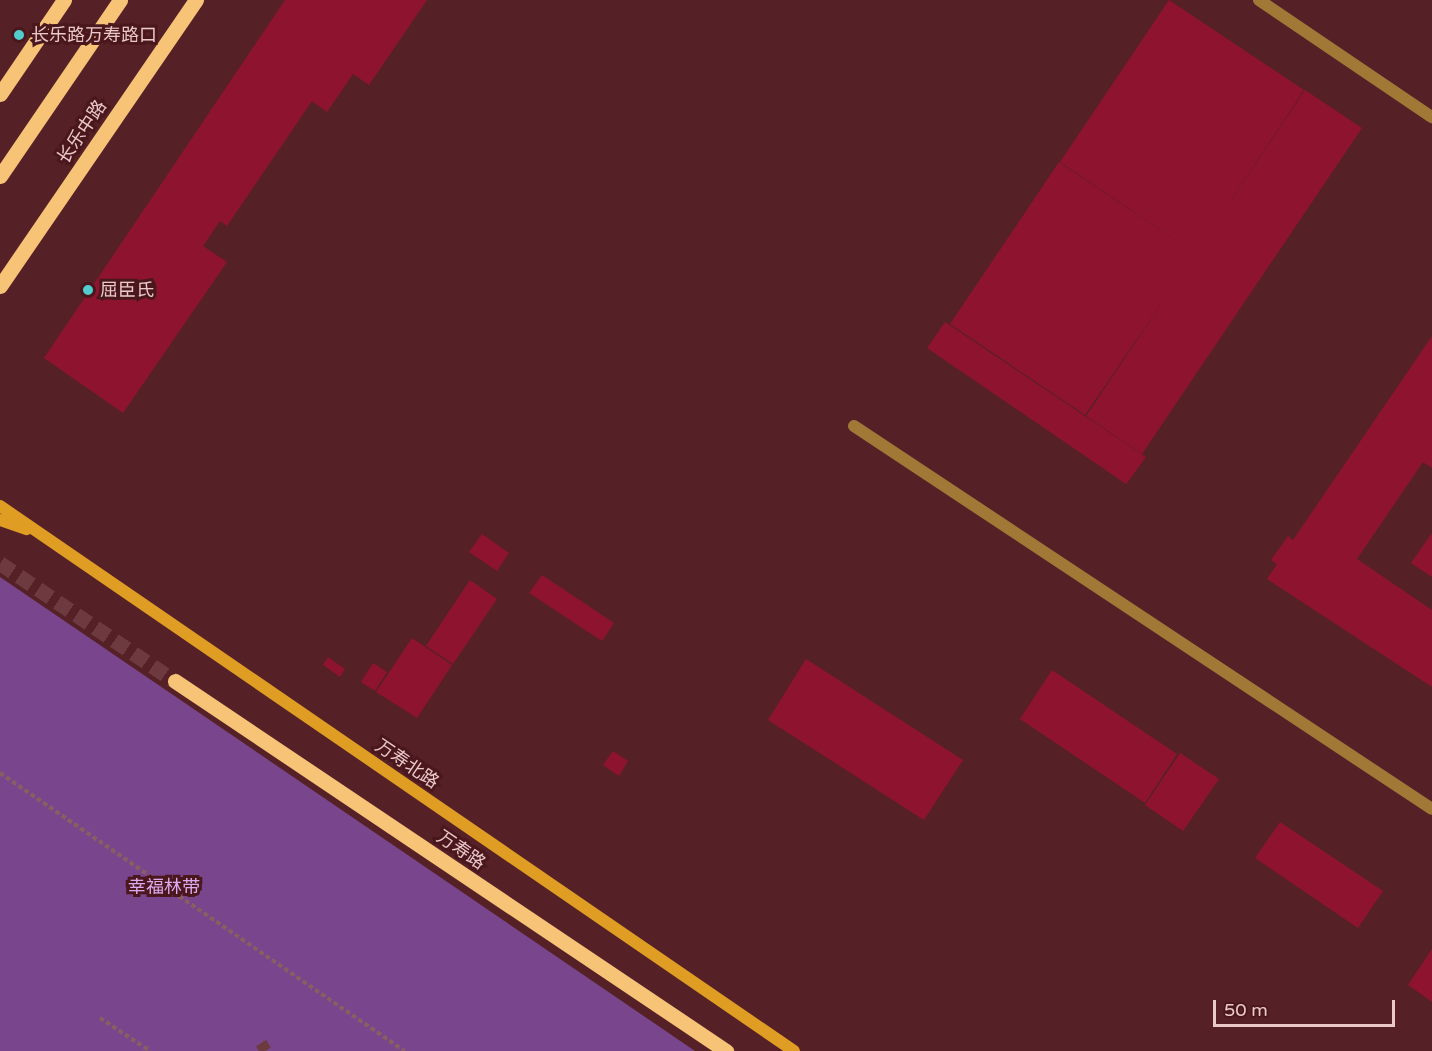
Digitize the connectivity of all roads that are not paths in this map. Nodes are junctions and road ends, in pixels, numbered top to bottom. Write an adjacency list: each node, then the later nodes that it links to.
1 (64, 0): 5 (main road)
2 (120, 0): 7 (main road)
3 (196, 0): 8 (main road, 长乐中路)
4 (1259, 0): 6 (street)
5 (0, 94)
6 (1432, 117)
7 (0, 176)
8 (0, 286)
9 (854, 426): 14 (street)
10 (0, 506): 12 (main road, 万寿北路)
11 (0, 520): 12 (main road)
12 (44, 536): 16 (main road, 万寿北路)
13 (175, 681): 15 (main road, 万寿路)
14 (1432, 809)
15 (726, 1051)
16 (794, 1051)

